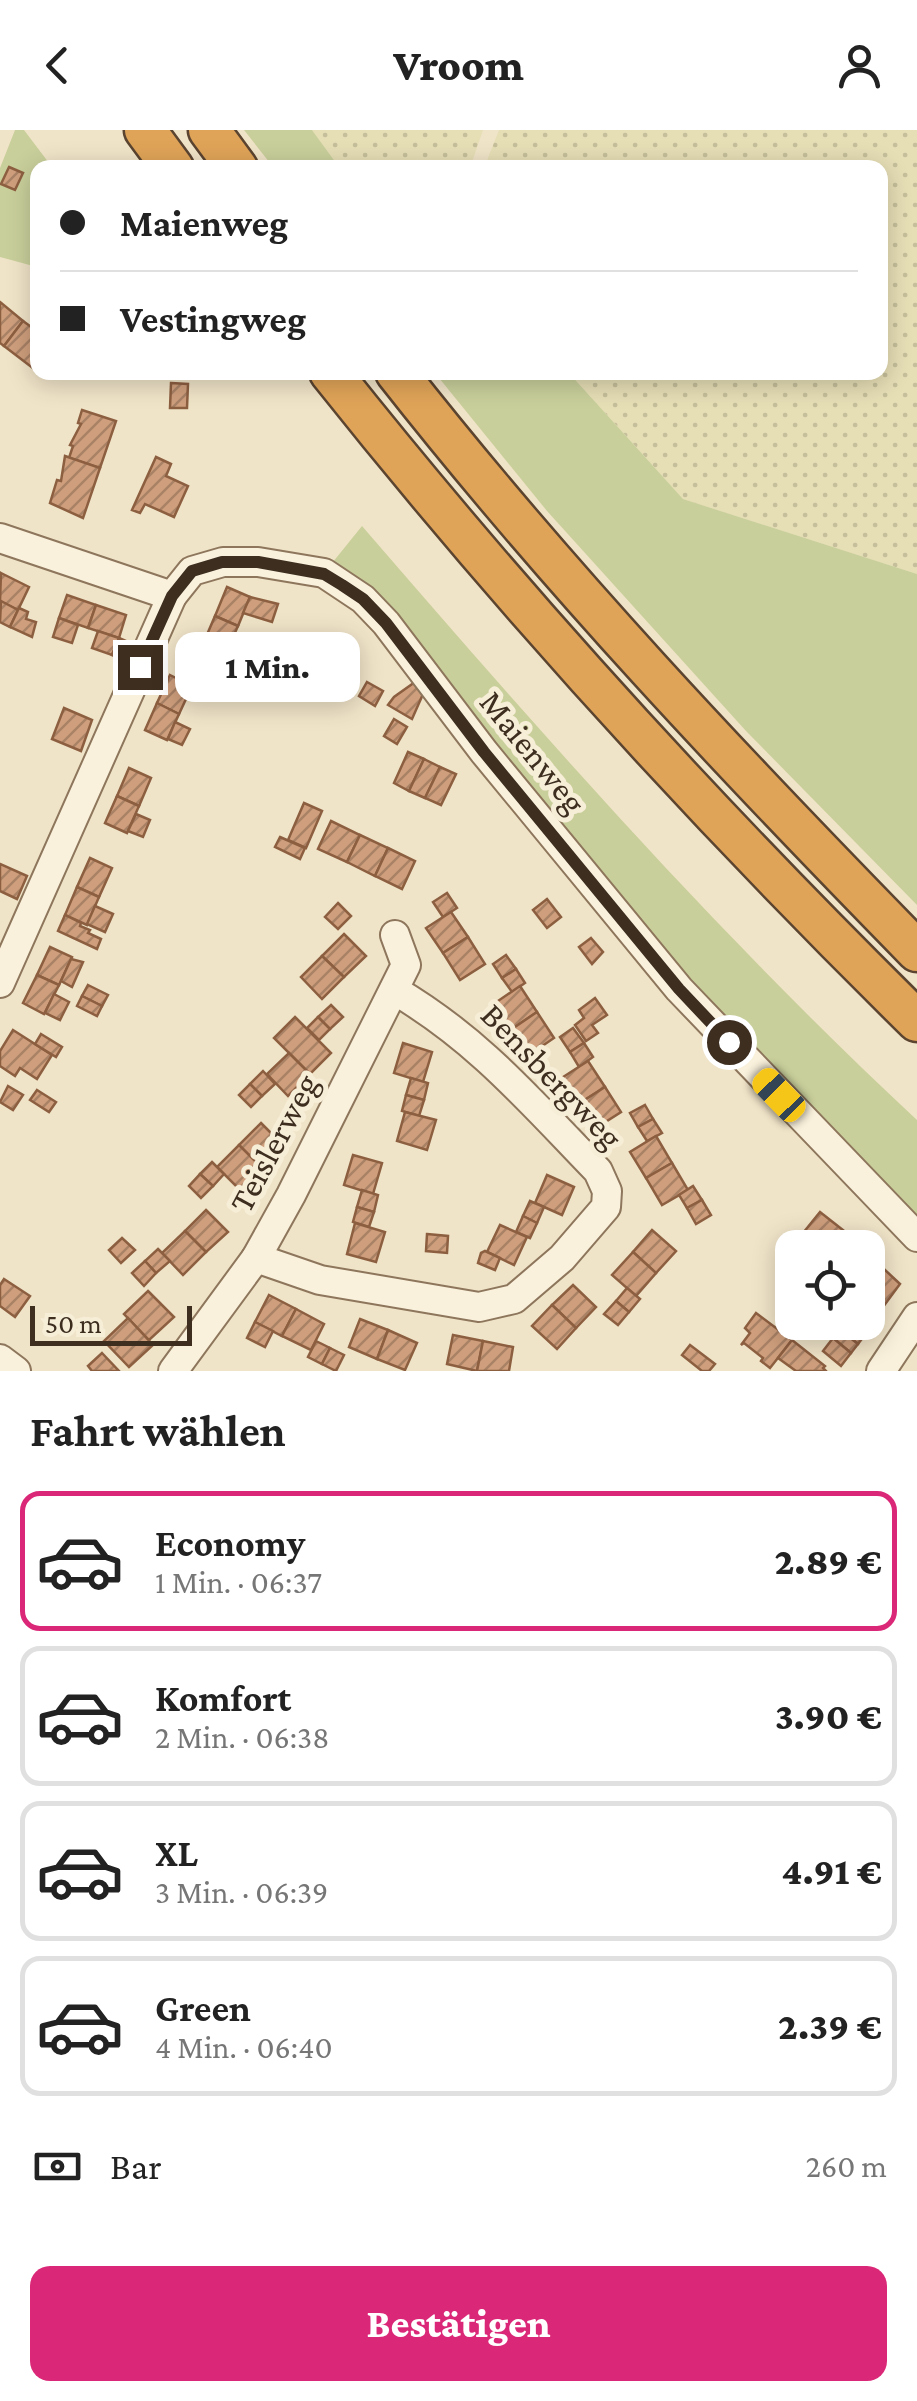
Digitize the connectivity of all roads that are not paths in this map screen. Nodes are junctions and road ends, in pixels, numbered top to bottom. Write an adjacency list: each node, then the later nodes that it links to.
1 (145, 130): 3 (highway)
2 (209, 130): 4 (highway)
3 (167, 160)
4 (231, 160)
5 (336, 380): 14 (highway)
6 (403, 380): 11 (highway)
7 (0, 538): 8 (street)
8 (172, 596): 10 (street); 15 (street, Maienweg)
9 (395, 935): 13 (street, Teislerweg)
10 (8, 947): 12 (street)
11 (917, 951)
12 (0, 983)
13 (394, 990): 16 (street, Teislerweg); 16 (street, Bensbergweg)
14 (917, 1022)
15 (917, 1237)
16 (256, 1258): 20 (street, Teislerweg)
17 (917, 1317): 21 (street)
18 (0, 1359): 19 (street)
19 (16, 1371)
20 (173, 1371)
21 (882, 1371)

